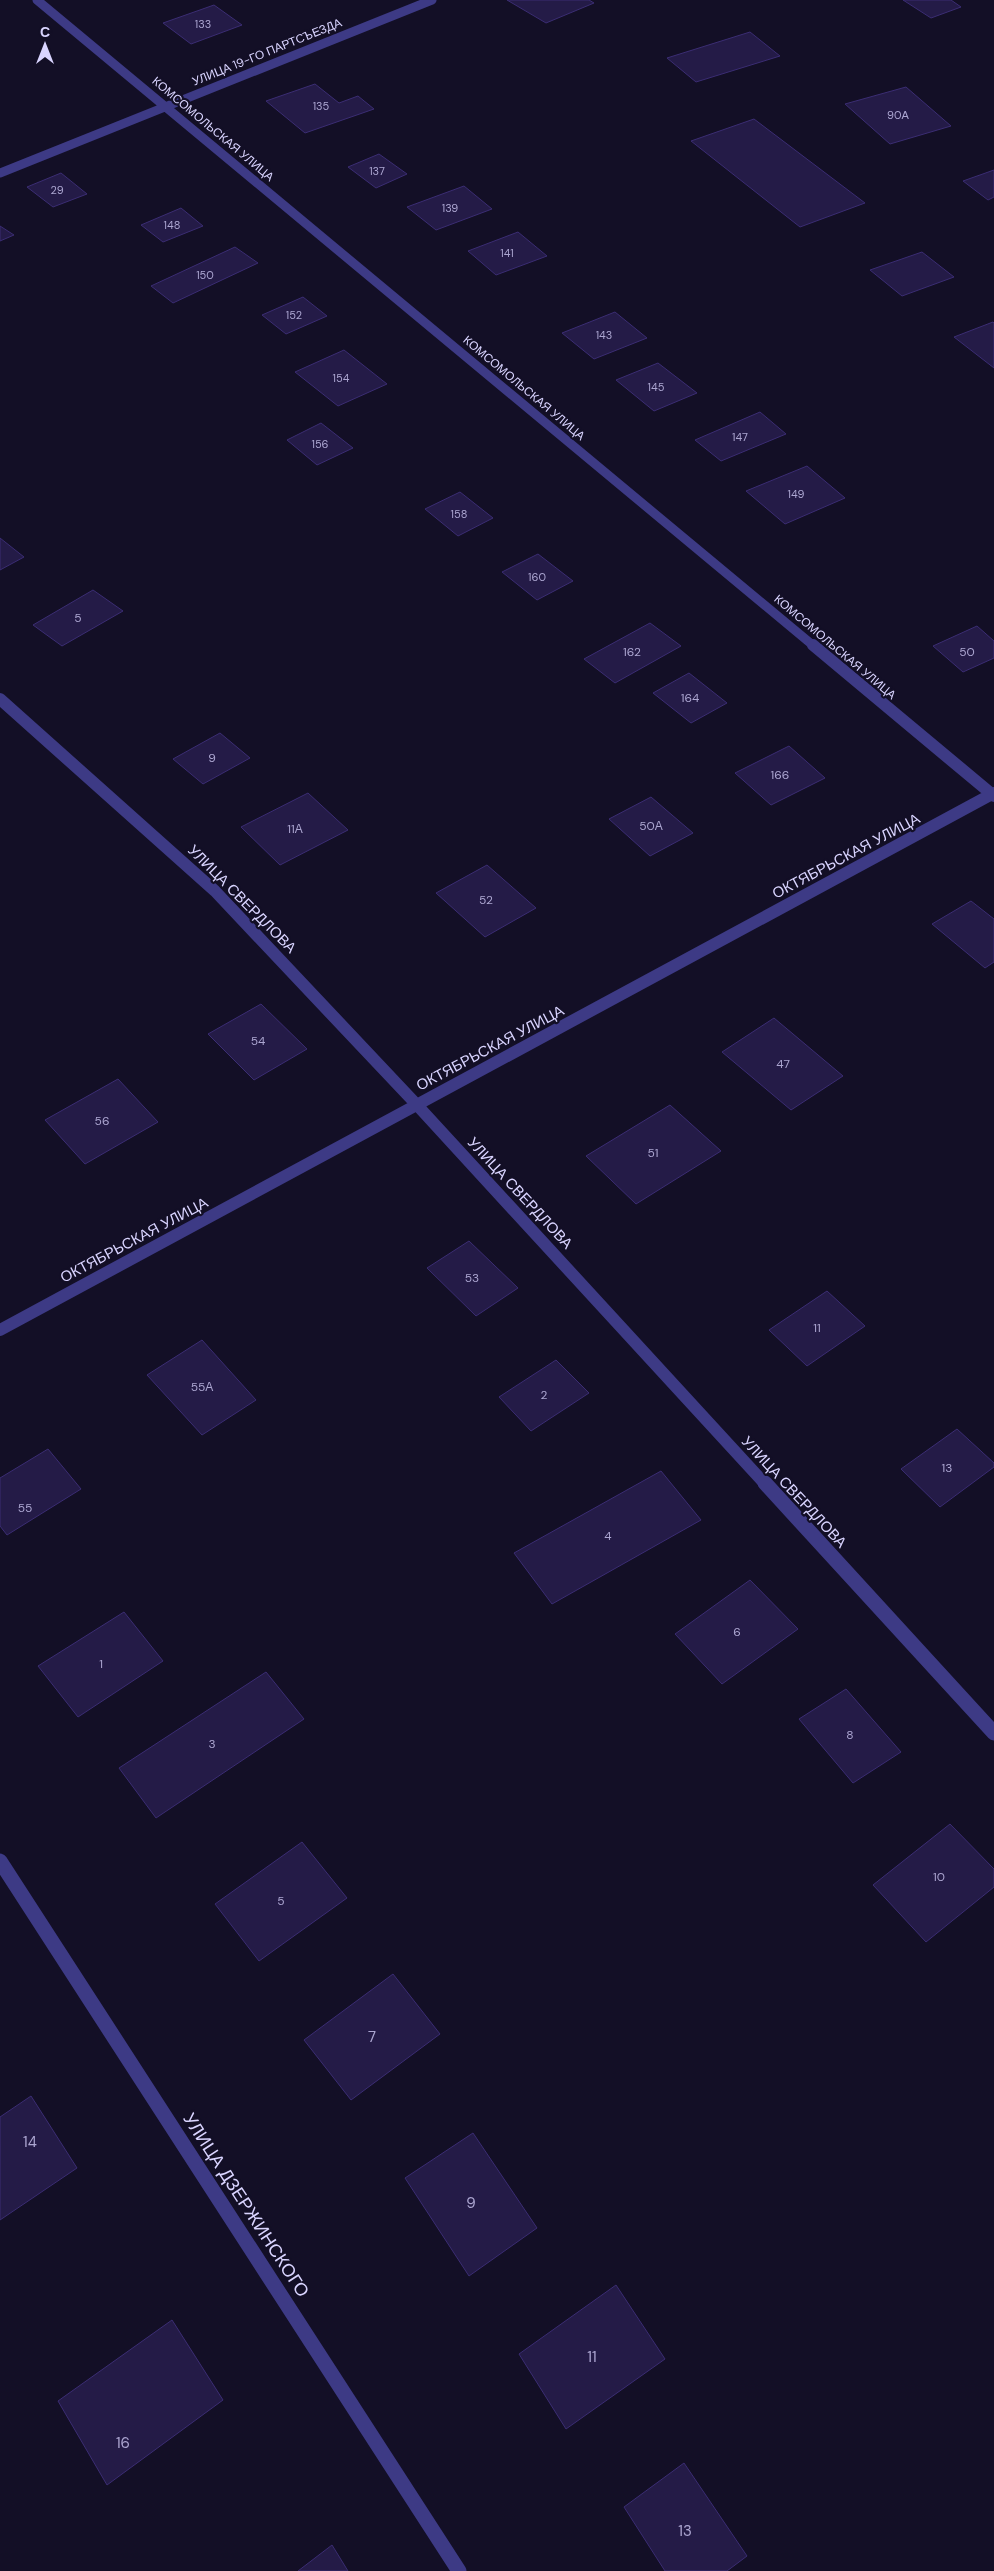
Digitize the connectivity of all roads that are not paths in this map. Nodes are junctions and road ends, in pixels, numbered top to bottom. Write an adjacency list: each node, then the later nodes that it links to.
1 (37, 0): 3 (street, КОМСОМОЛЬСКАЯ УЛИЦА)
2 (432, 0): 3 (street, УЛИЦА 19-ГО ПАРТСЪЕЗДА)
3 (166, 106): 4 (street, УЛИЦА 19-ГО ПАРТСЪЕЗДА); 6 (street, КОМСОМОЛЬСКАЯ УЛИЦА)
4 (0, 173)
5 (0, 699): 7 (street, УЛИЦА СВЕРДЛОВА)
6 (993, 794): 7 (street, ОКТЯБРЬСКАЯ УЛИЦА)
7 (417, 1105): 8 (street, ОКТЯБРЬСКАЯ УЛИЦА); 9 (street, УЛИЦА СВЕРДЛОВА)
8 (0, 1330)
9 (994, 1733)
10 (0, 1861): 11 (street, УЛИЦА ДЗЕРЖИНСКОГО)
11 (459, 2571)

